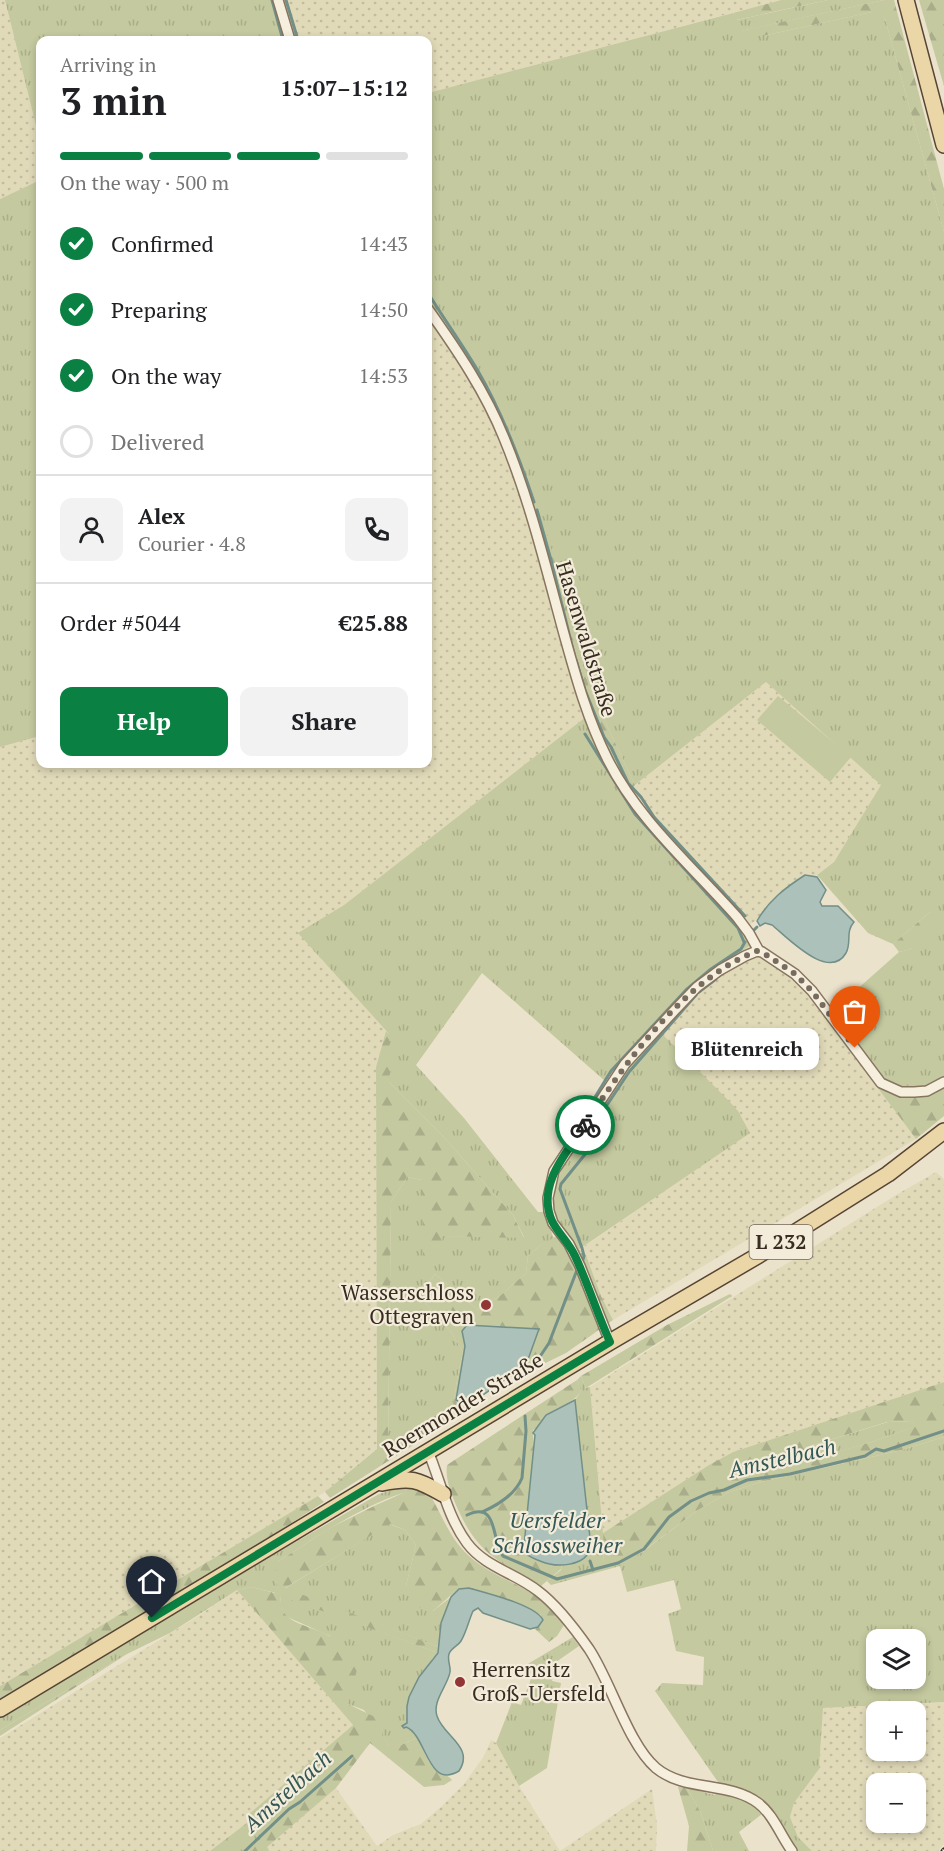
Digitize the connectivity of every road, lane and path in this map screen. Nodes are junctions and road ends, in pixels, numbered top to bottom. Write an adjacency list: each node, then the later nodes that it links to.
1 (278, 0): 3 (street)
2 (906, 0): 4 (main road)
3 (289, 36)
4 (944, 146)
5 (432, 315): 6 (street, Hasenwaldstraße)
6 (759, 951): 7 (street); 9 (street)
7 (944, 1082)
8 (944, 1131): 9 (main road, Roermonder Straße / L 232)
9 (610, 1342): 10 (main road, Roermonder Straße / L 232)
10 (428, 1451): 11 (main road, Roermonder Straße / L 232); 12 (street)
11 (373, 1485): 12 (main road); 13 (main road, Roermonder Straße / L 232)
12 (443, 1494): 14 (street)
13 (0, 1709)
14 (792, 1851)

